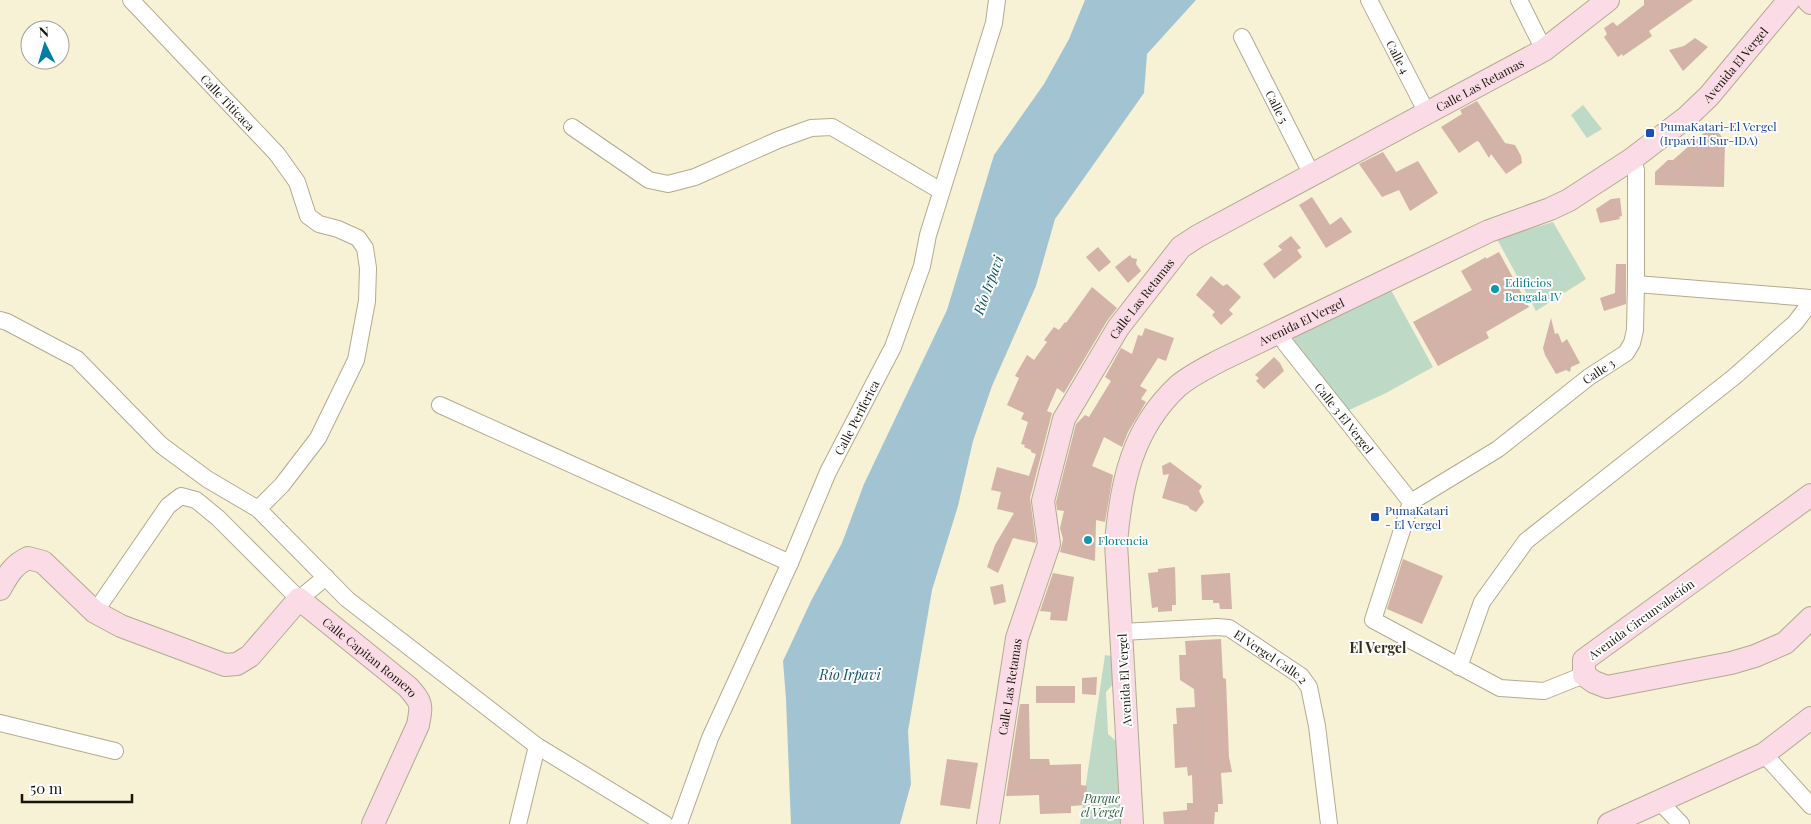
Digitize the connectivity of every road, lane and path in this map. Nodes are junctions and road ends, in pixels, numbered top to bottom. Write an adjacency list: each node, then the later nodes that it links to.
1 (131, 0): 24 (street, Calle Titicaca)
2 (997, 0): 15 (street, Calle Periferica)
3 (1369, 0): 11 (street, Calle 4)
4 (1519, 0): 10 (street)
5 (1608, 0): 10 (street, Calle Las Retamas)
6 (1788, 0): 13 (street, Avenida El Vergel)
7 (1808, 0): 8 (street)
8 (1811, 3)
9 (1242, 37): 14 (street, Calle 5)
10 (1544, 50): 11 (street, Calle Las Retamas)
11 (1427, 113): 14 (street, Calle Las Retamas)
12 (572, 128): 15 (street)
13 (1632, 159): 16 (street, Calle 3); 20 (street, Avenida El Vergel)
14 (1312, 175): 45 (street, Calle Las Retamas)
15 (941, 191): 25 (street, Calle Periferica)
16 (1636, 284): 17 (street); 23 (street, Calle 3)
17 (1811, 298)
18 (1811, 302): 32 (street)
19 (0, 320): 24 (street)
20 (1279, 331): 23 (street, Calle 3 El Vergel); 31 (street, Avenida El Vergel)
21 (440, 405): 25 (street)
22 (1811, 495): 33 (street, Avenida Circunvalación)
23 (1411, 502): 32 (street)
24 (258, 509): 26 (street)
25 (790, 563): 44 (street, Calle Periferica)
26 (326, 577): 28 (street); 36 (street)
27 (0, 589): 29 (street)
28 (300, 600): 29 (street); 29 (street); 41 (street, Calle Capitan Romero)
29 (95, 612)
30 (1811, 618): 33 (street, Avenida Circunvalación)
31 (1121, 632): 46 (street, Avenida El Vergel); 47 (street, El Vergel Calle 2)
32 (1459, 667): 33 (street)
33 (1584, 675)
34 (1811, 718): 38 (street)
35 (0, 723): 37 (street)
36 (537, 746): 42 (street); 43 (street)
37 (115, 751)
38 (1764, 754): 39 (street); 40 (street)
39 (1659, 801): 48 (street); 49 (street)
40 (1811, 806)
41 (373, 824)
42 (518, 824)
43 (665, 824)
44 (679, 824)
45 (988, 824)
46 (1132, 824)
47 (1329, 824)
48 (1609, 824)
49 (1681, 824)

